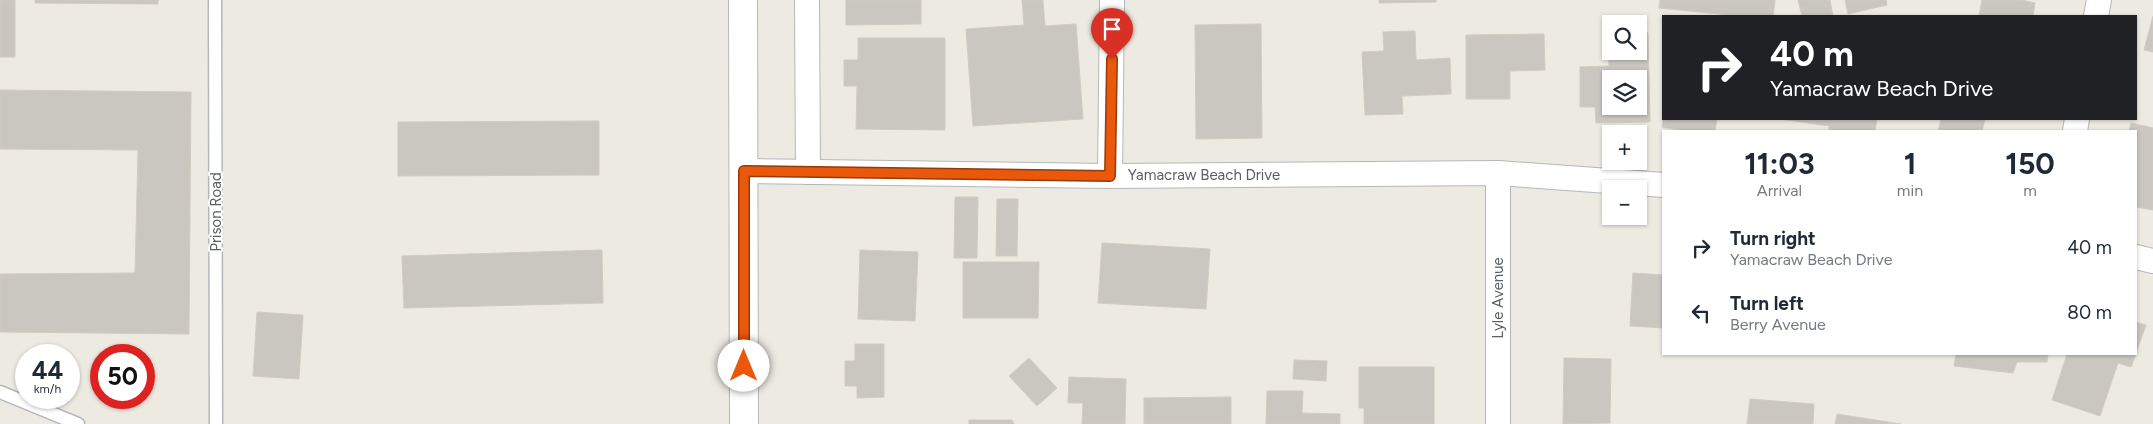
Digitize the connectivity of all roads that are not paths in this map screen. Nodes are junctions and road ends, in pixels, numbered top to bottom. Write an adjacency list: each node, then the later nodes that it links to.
1 (215, 0): 16 (lane, Prison Road)
2 (743, 0): 7 (main road)
3 (807, 0): 8 (street)
4 (1112, 0): 10 (street)
5 (2099, 0): 6 (street)
6 (2096, 15)
7 (744, 171): 8 (street, Yamacraw Beach Drive); 17 (main road)
8 (808, 172): 10 (street, Yamacraw Beach Drive)
9 (1498, 172): 10 (street, Yamacraw Beach Drive); 11 (street, Yamacraw Beach Drive); 18 (street, Lyle Avenue)
10 (1110, 176)
11 (1662, 185)
12 (2137, 257): 13 (street)
13 (2153, 261)
14 (0, 392): 15 (lane)
15 (78, 424)
16 (216, 424)
17 (744, 424)
18 (1498, 424)

